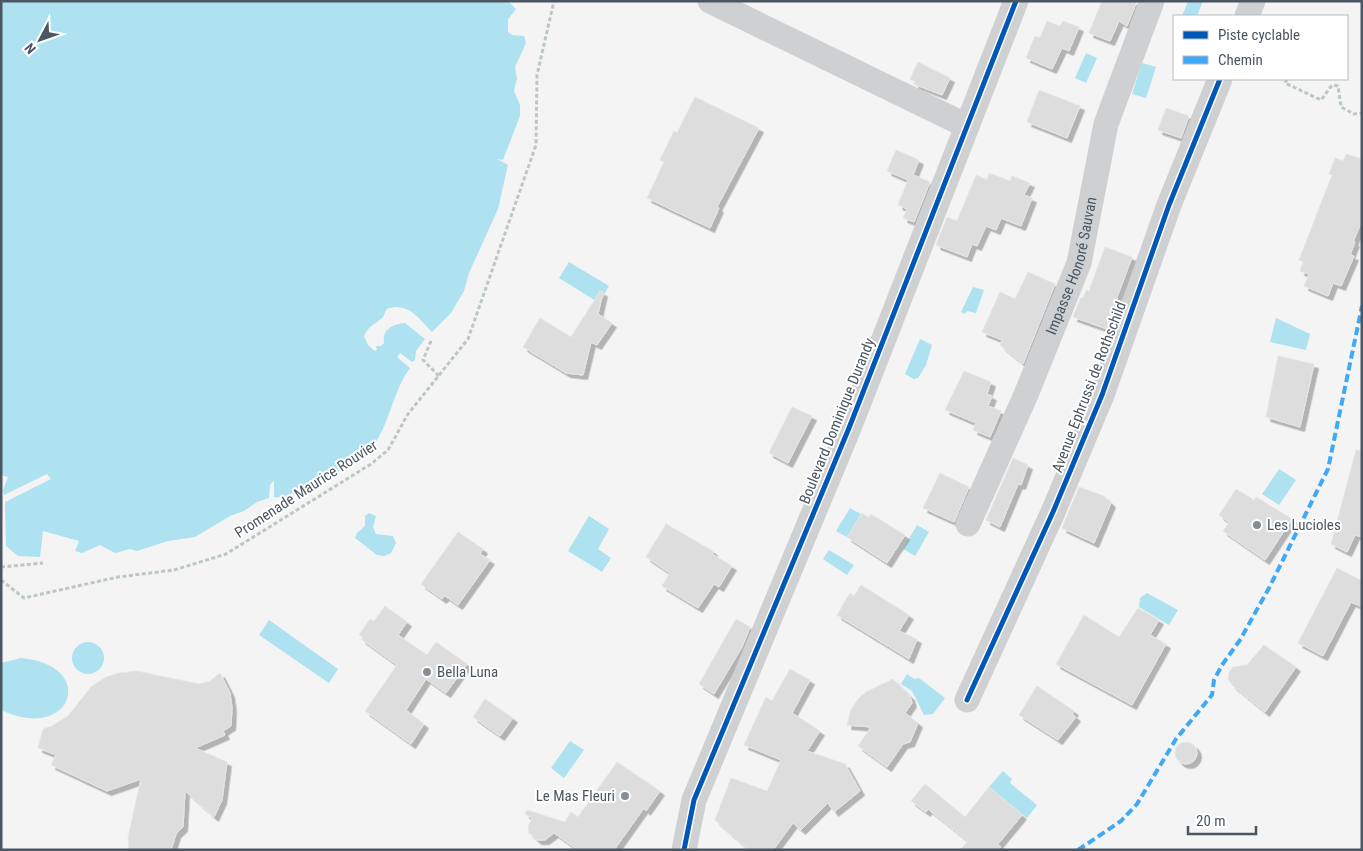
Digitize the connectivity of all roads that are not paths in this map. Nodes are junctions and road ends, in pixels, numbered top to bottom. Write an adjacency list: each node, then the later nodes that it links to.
1 (710, 1): 7 (street)
2 (1016, 1): 7 (street, Boulevard Dominique Durandy)
3 (1152, 1): 8 (street, Impasse Honoré Sauvan)
4 (1253, 1): 5 (street)
5 (1247, 15)
6 (1220, 80): 9 (street, Avenue Ephrussi de Rothschild)
7 (967, 126): 10 (street, Boulevard Dominique Durandy)
8 (968, 524)
9 (967, 700)
10 (684, 850)

